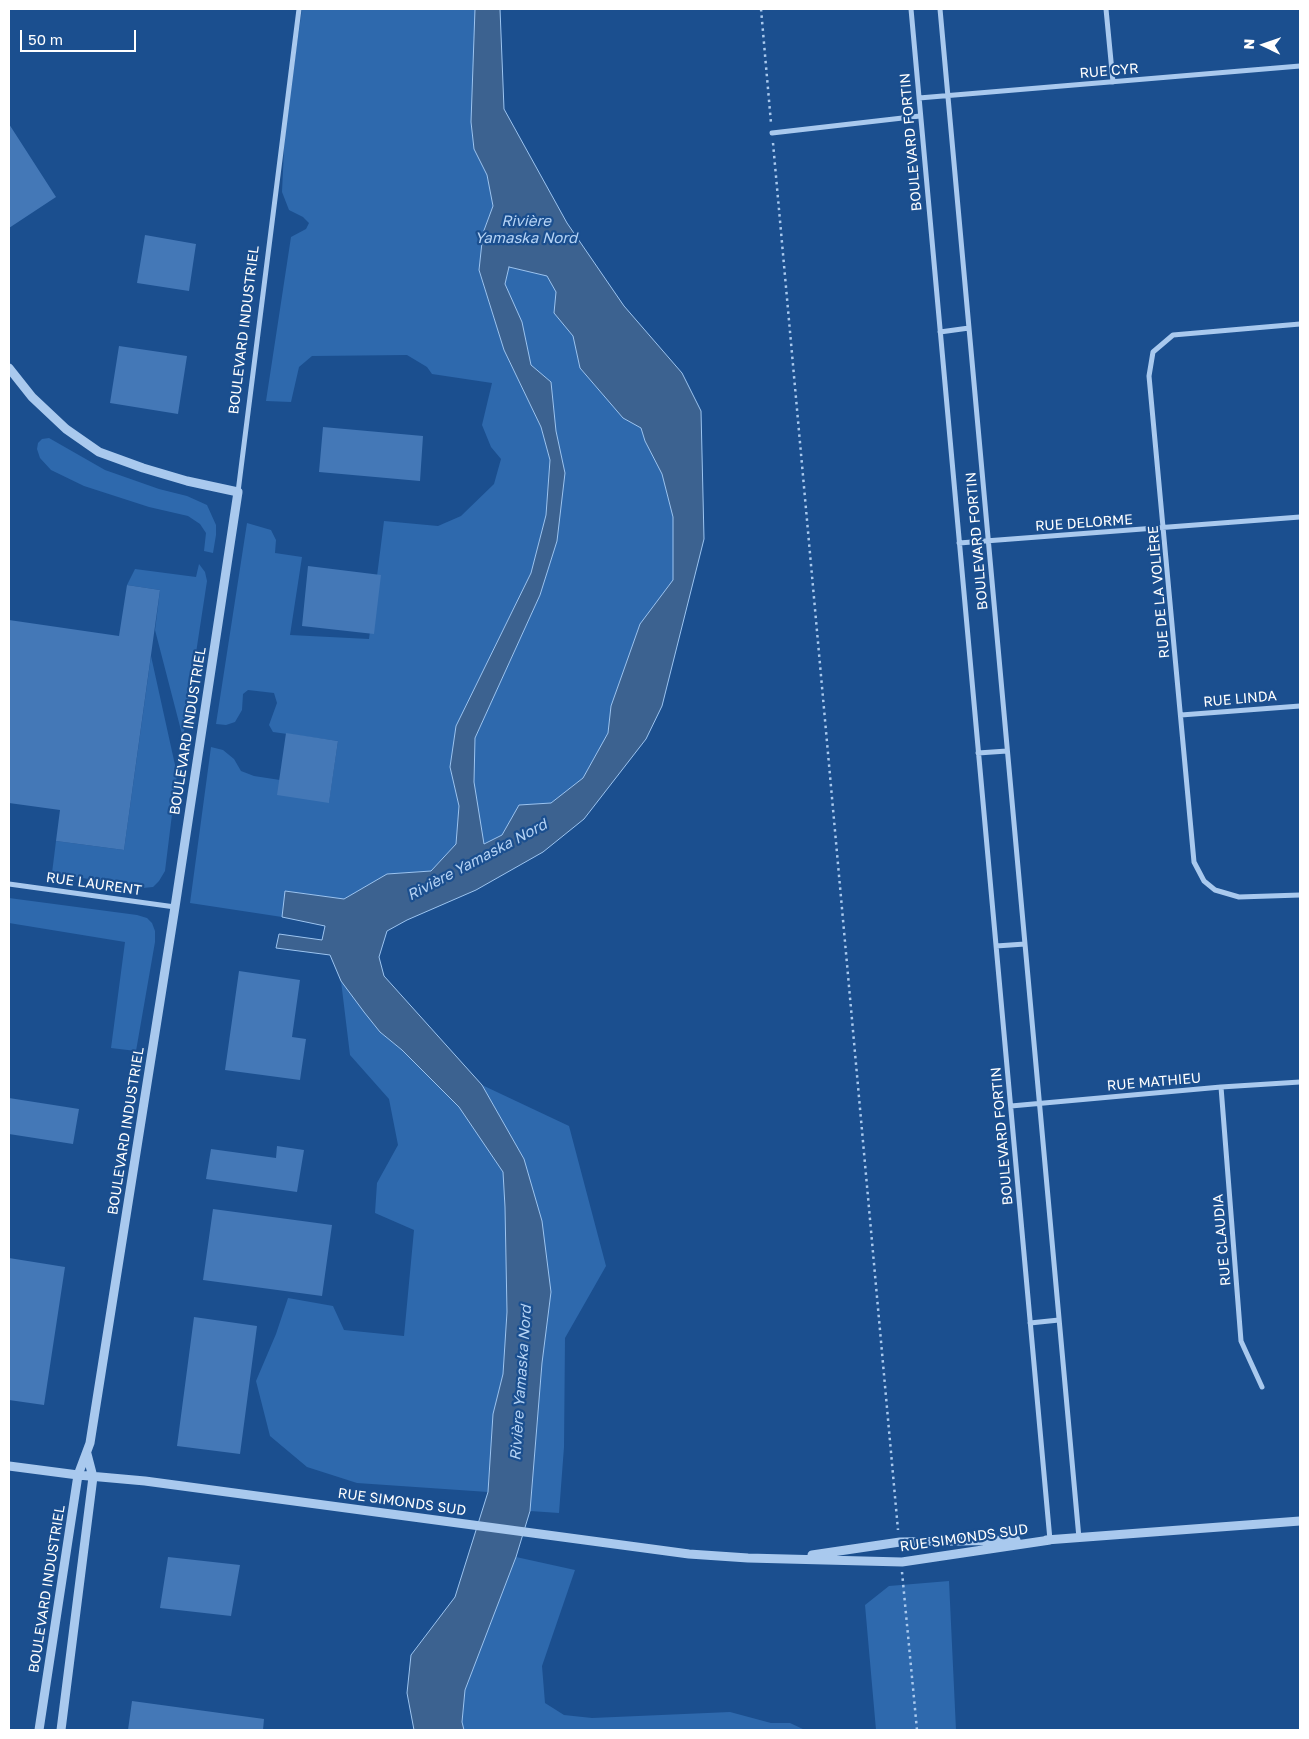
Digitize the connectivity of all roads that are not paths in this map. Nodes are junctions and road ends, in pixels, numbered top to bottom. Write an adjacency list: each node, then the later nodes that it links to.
1 (299, 9): 15 (street, BOULEVARD INDUSTRIEL)
2 (911, 9): 8 (street, BOULEVARD FORTIN)
3 (940, 9): 7 (street, BOULEVARD FORTIN)
4 (1106, 9): 6 (street)
5 (1300, 66): 6 (street, RUE CYR)
6 (1112, 82): 7 (street, RUE CYR)
7 (947, 96): 8 (street, RUE CYR); 12 (street, BOULEVARD FORTIN)
8 (919, 98): 9 (street, BOULEVARD FORTIN)
9 (920, 116): 10 (street); 13 (street, BOULEVARD FORTIN)
10 (772, 133)
11 (1300, 324): 17 (street, RUE DE LA VOLIÈRE)
12 (968, 328): 13 (street); 18 (street, BOULEVARD FORTIN)
13 (940, 332): 19 (street, BOULEVARD FORTIN)
14 (9, 368): 15 (street)
15 (238, 492): 26 (street, BOULEVARD INDUSTRIEL)
16 (1300, 517): 17 (street, RUE DELORME)
17 (1164, 528): 18 (street, RUE DELORME); 21 (street, RUE DE LA VOLIÈRE)
18 (988, 542): 19 (street, RUE DELORME); 22 (street, BOULEVARD FORTIN)
19 (959, 543): 23 (street, BOULEVARD FORTIN)
20 (1300, 706): 21 (street, RUE LINDA)
21 (1181, 715): 25 (street, RUE DE LA VOLIÈRE)
22 (1007, 751): 23 (street); 27 (street, BOULEVARD FORTIN)
23 (978, 753): 28 (street, BOULEVARD FORTIN)
24 (9, 884): 26 (street, RUE LAURENT)
25 (1300, 895)
26 (175, 907): 36 (street, BOULEVARD INDUSTRIEL)
27 (1025, 944): 28 (street); 31 (street, BOULEVARD FORTIN)
28 (996, 946): 32 (street, BOULEVARD FORTIN)
29 (1300, 1082): 30 (street, RUE MATHIEU)
30 (1221, 1087): 31 (street, RUE MATHIEU); 35 (street, RUE CLAUDIA)
31 (1039, 1104): 32 (street, RUE MATHIEU); 33 (street, BOULEVARD FORTIN)
32 (1010, 1106): 34 (street, BOULEVARD FORTIN)
33 (1059, 1320): 34 (street); 41 (street, BOULEVARD FORTIN)
34 (1030, 1323): 42 (street, BOULEVARD FORTIN)
35 (1262, 1387)
36 (87, 1454): 38 (street, BOULEVARD INDUSTRIEL); 39 (street, BOULEVARD INDUSTRIEL)
37 (9, 1466): 38 (street, RUE SIMONDS SUD)
38 (78, 1475): 39 (street, RUE SIMONDS SUD); 44 (street, BOULEVARD INDUSTRIEL)
39 (93, 1477): 43 (street, RUE SIMONDS SUD); 45 (street, BOULEVARD INDUSTRIEL)
40 (1300, 1521): 41 (street, RUE SIMONDS SUD)
41 (1079, 1538): 42 (street, RUE SIMONDS SUD)
42 (1050, 1540): 43 (street, RUE SIMONDS SUD); 43 (street, RUE SIMONDS SUD)
43 (791, 1558)
44 (39, 1730)
45 (61, 1730)

